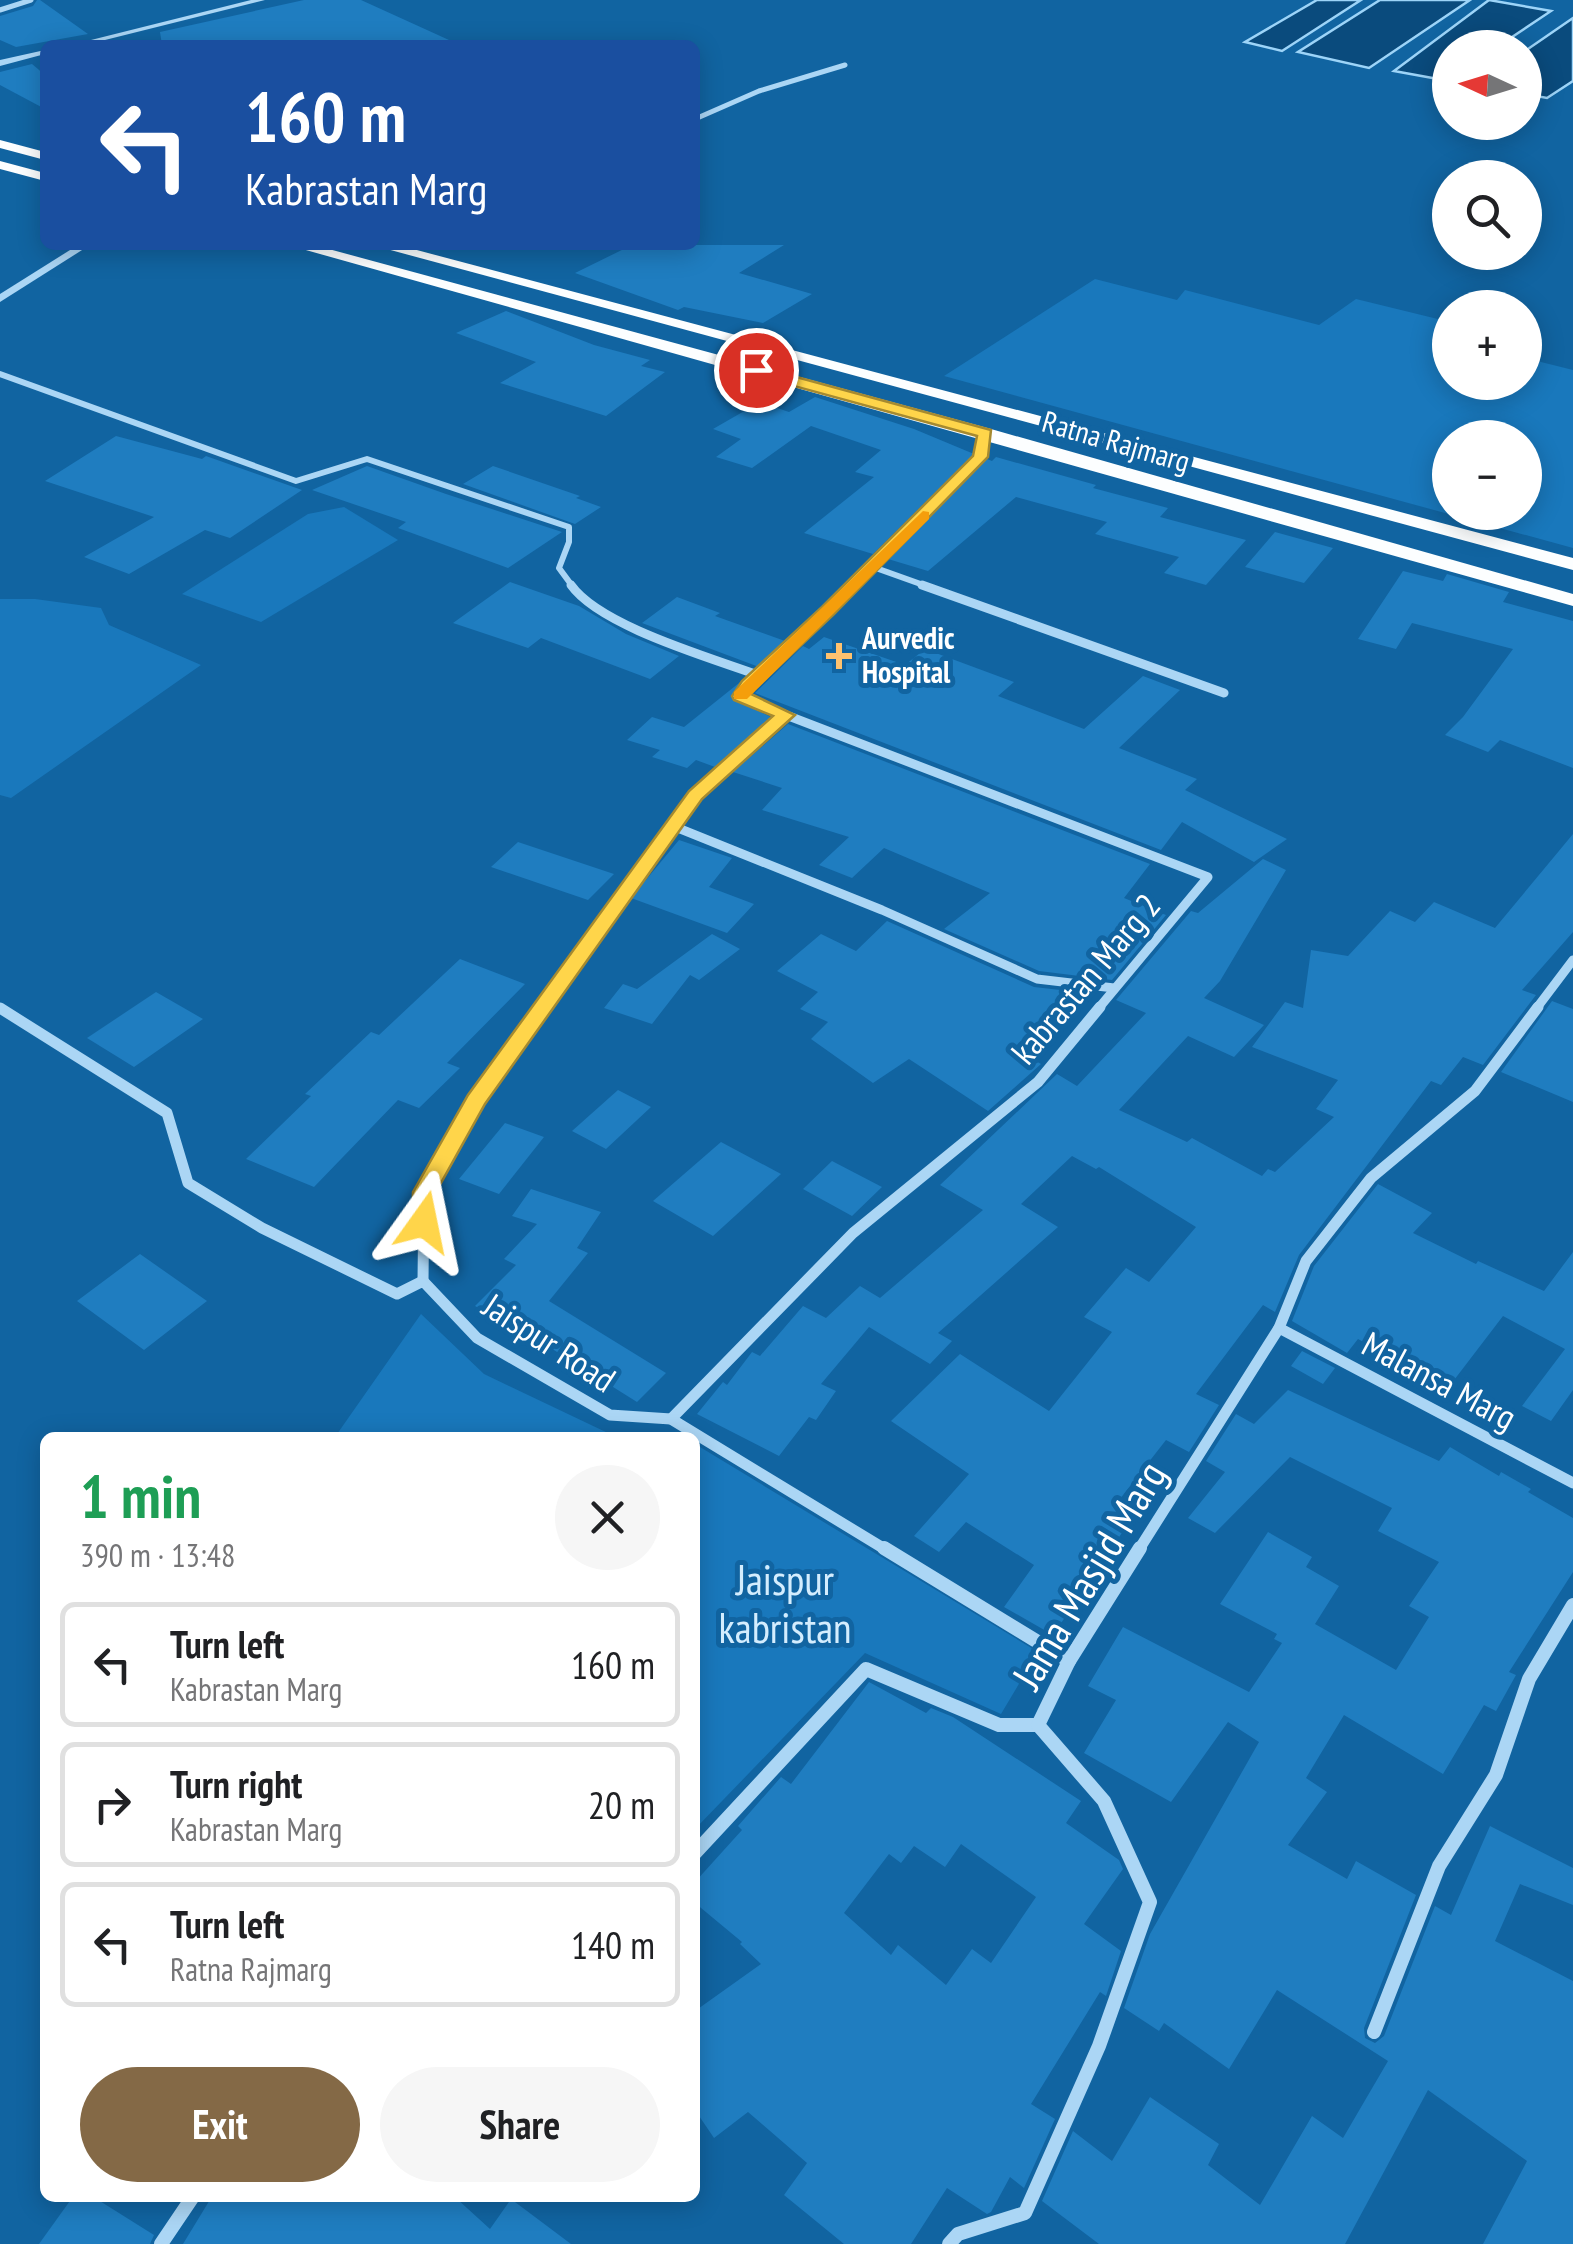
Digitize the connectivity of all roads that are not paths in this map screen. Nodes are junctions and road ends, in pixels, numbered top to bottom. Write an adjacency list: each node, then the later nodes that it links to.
1 (31, 0): 3 (street)
2 (261, 0): 4 (street)
3 (0, 10)
4 (96, 40)
5 (40, 53): 6 (street)
6 (0, 63)
7 (845, 65): 8 (street)
8 (700, 117)
9 (0, 144): 10 (highway)
10 (40, 155)
11 (0, 165): 12 (highway)
12 (40, 176)
13 (77, 250): 16 (street)
14 (314, 250): 18 (highway, Ratna Rajmarg)
15 (399, 250): 19 (highway, Ratna Rajmarg)
16 (0, 299)
17 (0, 374): 22 (street)
18 (985, 433): 20 (street); 21 (highway, Ratna Rajmarg)
19 (1573, 564)
20 (873, 567): 22 (street); 23 (street)
21 (1573, 600)
22 (758, 675): 24 (street)
23 (1224, 693)
24 (786, 715): 25 (street); 27 (street, kabrastan Marg 2)
25 (673, 826): 27 (street); 29 (street)
26 (1573, 960): 30 (street, Jama Masjid Marg)
27 (1114, 988): 31 (street, kabrastan Marg 2)
28 (0, 1008): 29 (street)
29 (423, 1281): 31 (street, Jaispur Road)
30 (1279, 1328): 34 (street, Malansa Marg); 36 (street, Jama Masjid Marg)
31 (671, 1419): 32 (street, Jaispur Road)
32 (692, 1432)
33 (700, 1437): 36 (street, Jaispur Road)
34 (1573, 1482)
35 (1573, 1606): 39 (street)
36 (1069, 1661): 37 (street, Jama Masjid Marg)
37 (1038, 1725): 38 (street); 42 (street, Jama Masjid Marg)
38 (700, 1848)
39 (1374, 2032)
40 (189, 2202): 41 (street)
41 (162, 2244)
42 (949, 2244)

